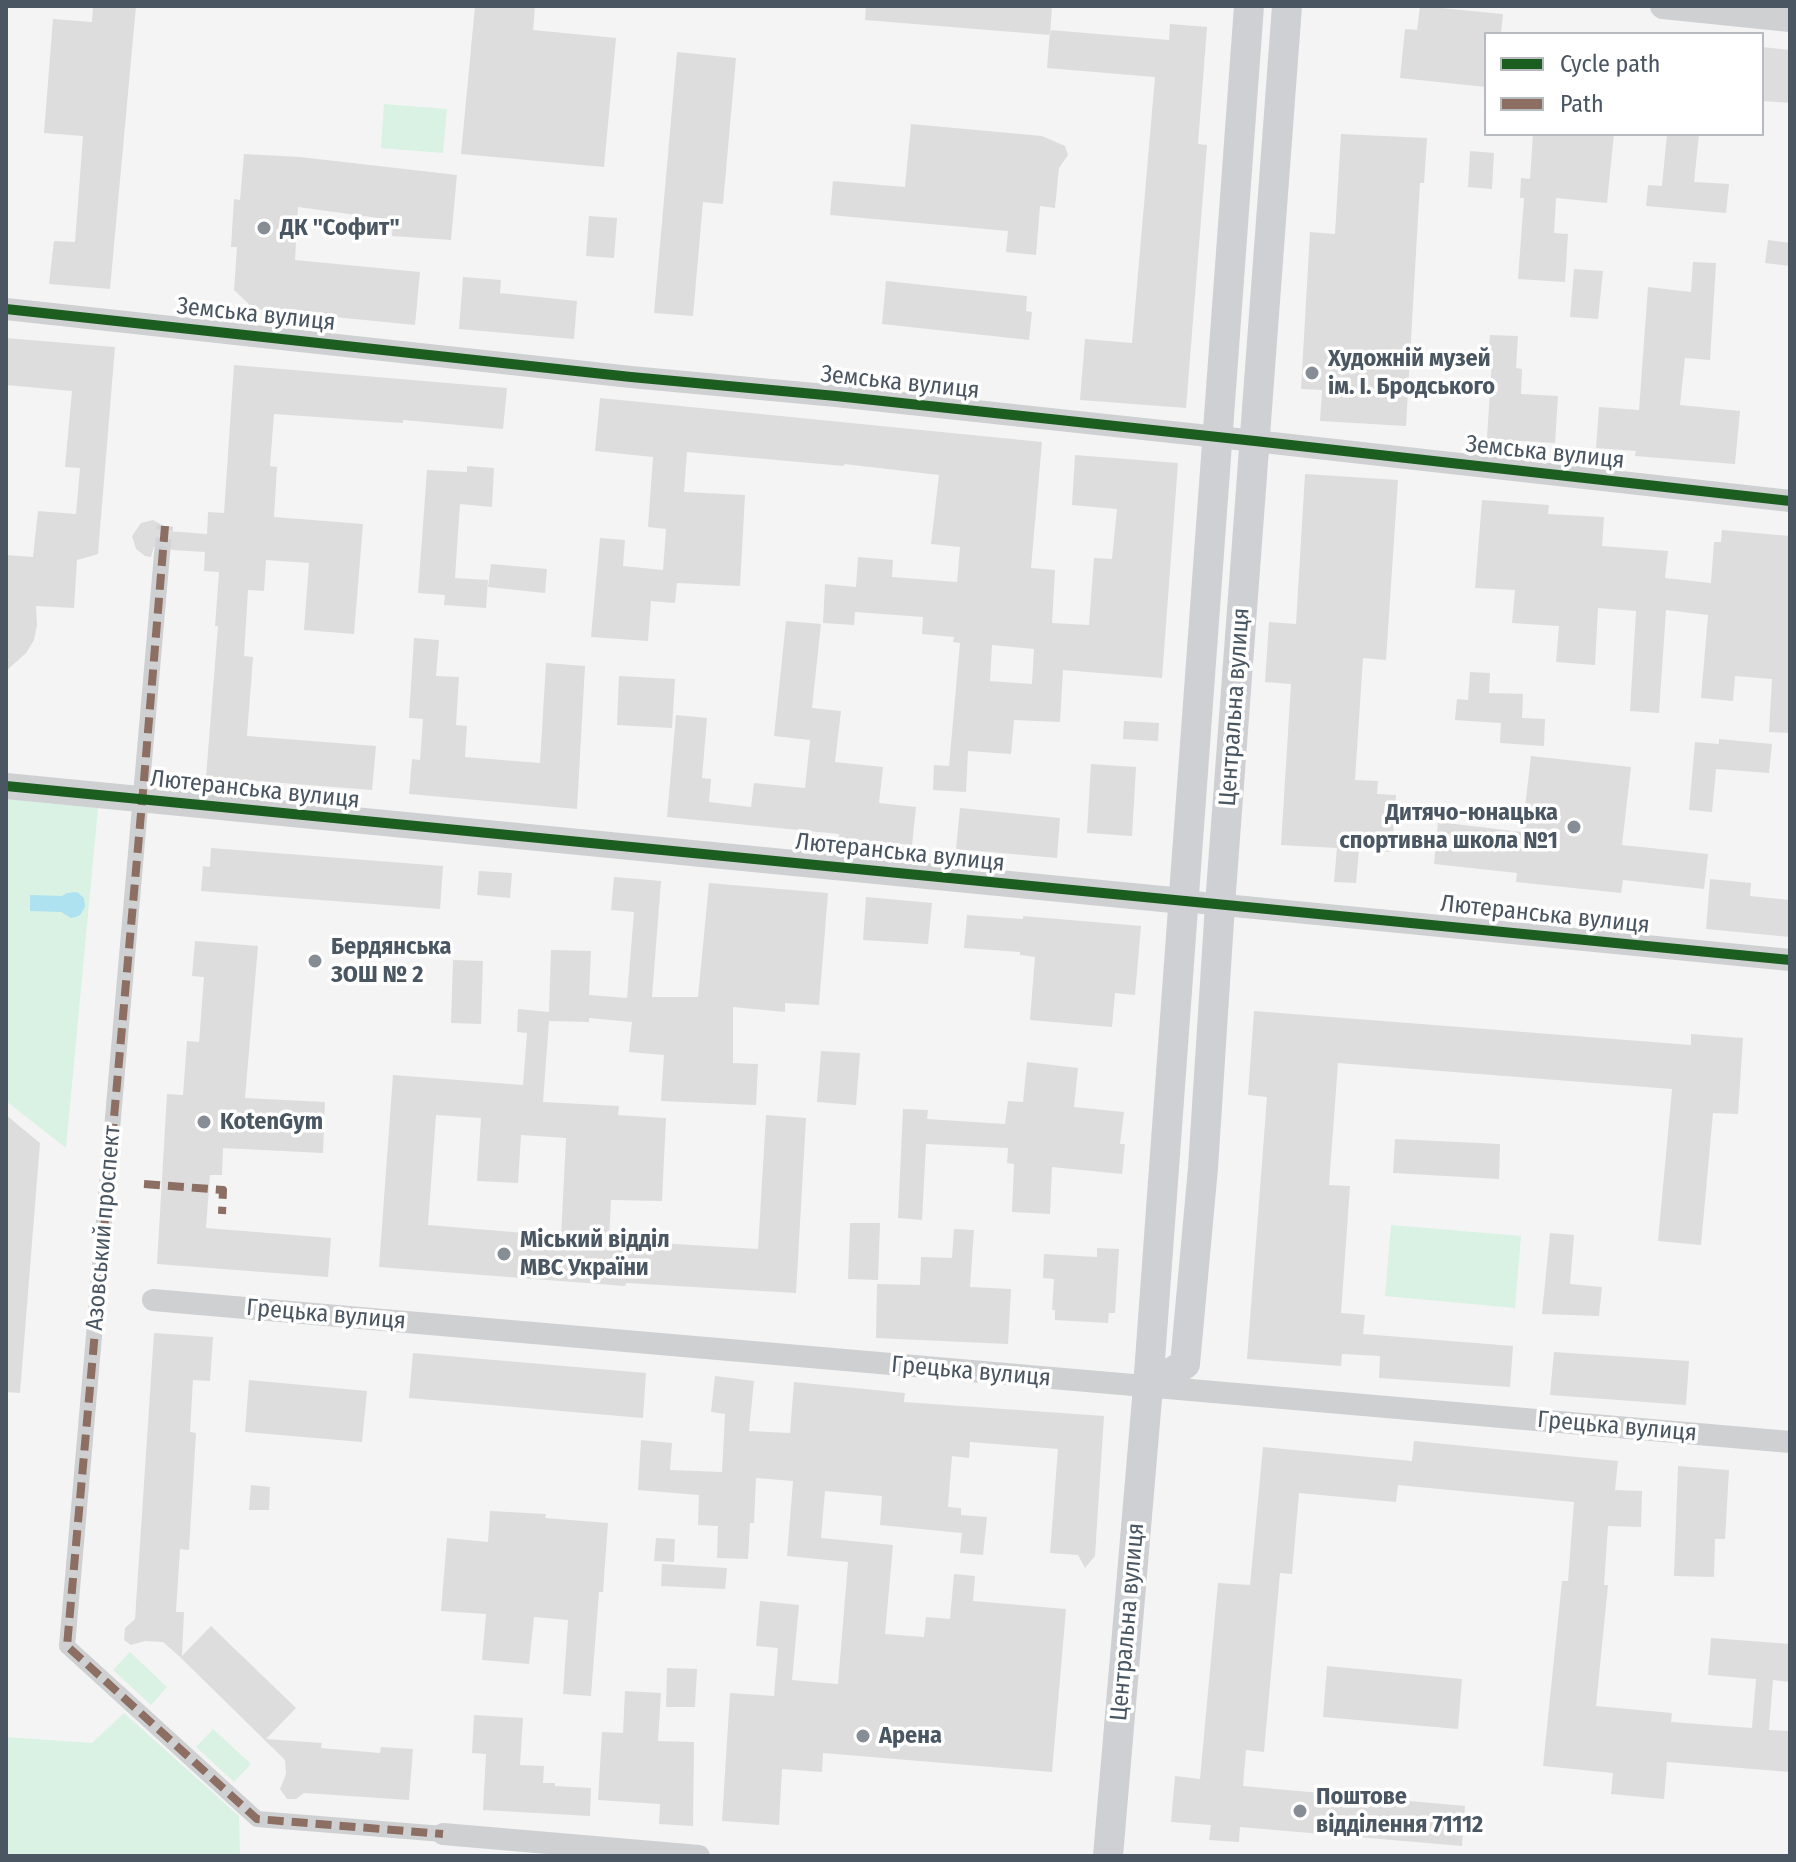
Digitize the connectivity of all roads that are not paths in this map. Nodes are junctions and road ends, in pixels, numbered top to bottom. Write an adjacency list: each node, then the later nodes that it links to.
1 (1249, 6): 6 (main road, Центральна вулиця)
2 (1287, 6): 7 (main road, Центральна вулиця)
3 (1663, 6): 4 (street)
4 (1790, 19)
5 (6, 309): 6 (street, Земська вулиця)
6 (1217, 437): 7 (street, Земська вулиця); 12 (main road, Центральна вулиця)
7 (1255, 441): 8 (street, Земська вулиця); 13 (main road, Центральна вулиця)
8 (1790, 501)
9 (162, 554): 11 (street, Азовський проспект)
10 (6, 786): 11 (street, Лютеранська вулиця)
11 (143, 799): 12 (street, Лютеранська вулиця); 18 (street, Азовський проспект)
12 (1183, 901): 13 (street, Лютеранська вулиця); 16 (main road, Центральна вулиця)
13 (1220, 905): 14 (street, Лютеранська вулиця); 16 (main road, Центральна вулиця)
14 (1790, 960)
15 (153, 1300): 16 (street, Грецька вулиця)
16 (1148, 1387): 17 (street, Грецька вулиця); 21 (main road, Центральна вулиця)
17 (1790, 1442)
18 (437, 1834): 19 (street); 20 (street)
19 (461, 1856)
20 (699, 1856)
21 (1108, 1856)

